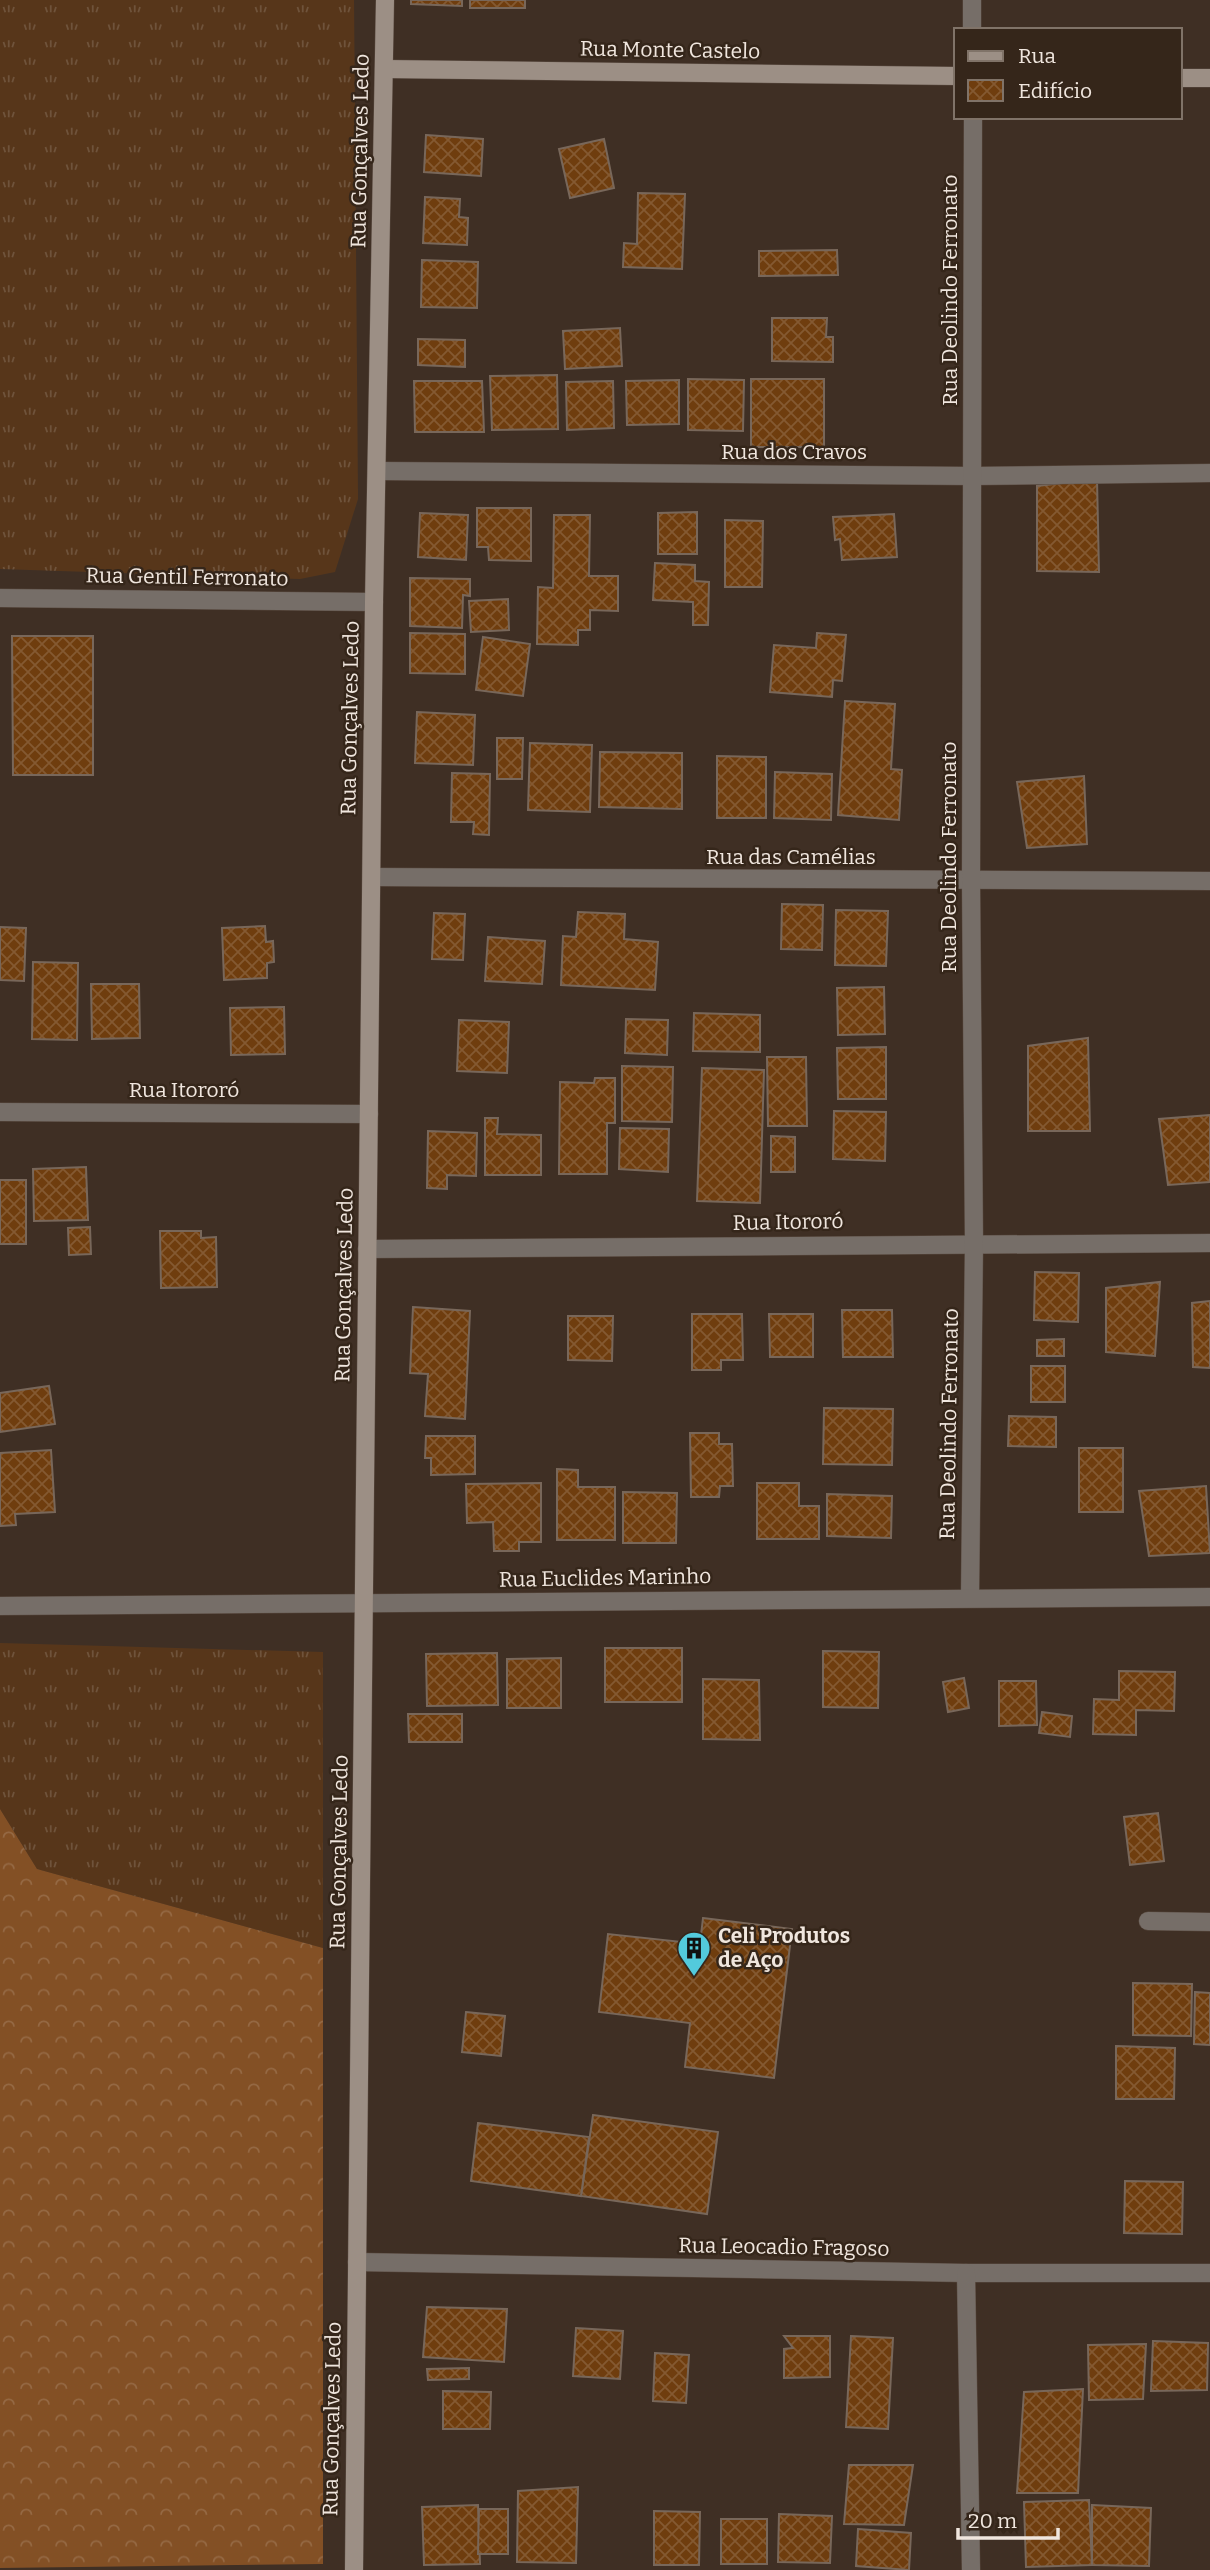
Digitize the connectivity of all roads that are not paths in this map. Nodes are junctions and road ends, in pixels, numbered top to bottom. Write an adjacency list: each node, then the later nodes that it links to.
1 (385, 0): 4 (street, Rua Gonçalves Ledo)
2 (972, 0): 3 (street)
3 (972, 28)
4 (384, 69): 5 (street, Rua Monte Castelo); 9 (street, Rua Gonçalves Ledo)
5 (954, 76)
6 (1182, 78): 7 (street)
7 (1210, 78)
8 (973, 119): 11 (street, Rua Deolindo Ferronato)
9 (378, 471): 11 (street, Rua dos Cravos); 13 (street, Rua Gonçalves Ledo)
10 (1210, 473): 11 (street, Rua dos Cravos)
11 (972, 476): 15 (street, Rua Deolindo Ferronato)
12 (0, 598): 13 (street, Rua Gentil Ferronato)
13 (374, 602): 14 (street, Rua Gonçalves Ledo)
14 (372, 877): 15 (street, Rua das Camélias); 18 (street, Rua Gonçalves Ledo)
15 (971, 881): 16 (street, Rua das Camélias); 19 (street, Rua Deolindo Ferronato)
16 (1210, 881)
17 (0, 1112): 18 (street, Rua Itororó)
18 (369, 1114): 21 (street, Rua Gonçalves Ledo)
19 (974, 1243): 20 (street, Rua Itororó); 21 (street, Rua Itororó); 23 (street, Rua Deolindo Ferronato)
20 (1210, 1243)
21 (367, 1249): 24 (street, Rua Gonçalves Ledo)
22 (1210, 1597): 23 (street, Rua Euclides Marinho)
23 (970, 1598): 24 (street, Rua Euclides Marinho)
24 (364, 1603): 25 (street, Rua Euclides Marinho); 28 (street, Rua Gonçalves Ledo)
25 (0, 1606)
26 (1148, 1922): 27 (street)
27 (1210, 1922)
28 (357, 2262): 29 (street, Rua Leocadio Fragoso); 31 (street, Rua Gonçalves Ledo)
29 (966, 2273): 30 (street, Rua Leocadio Fragoso); 32 (street)
30 (1210, 2273)
31 (354, 2570)
32 (971, 2570)

